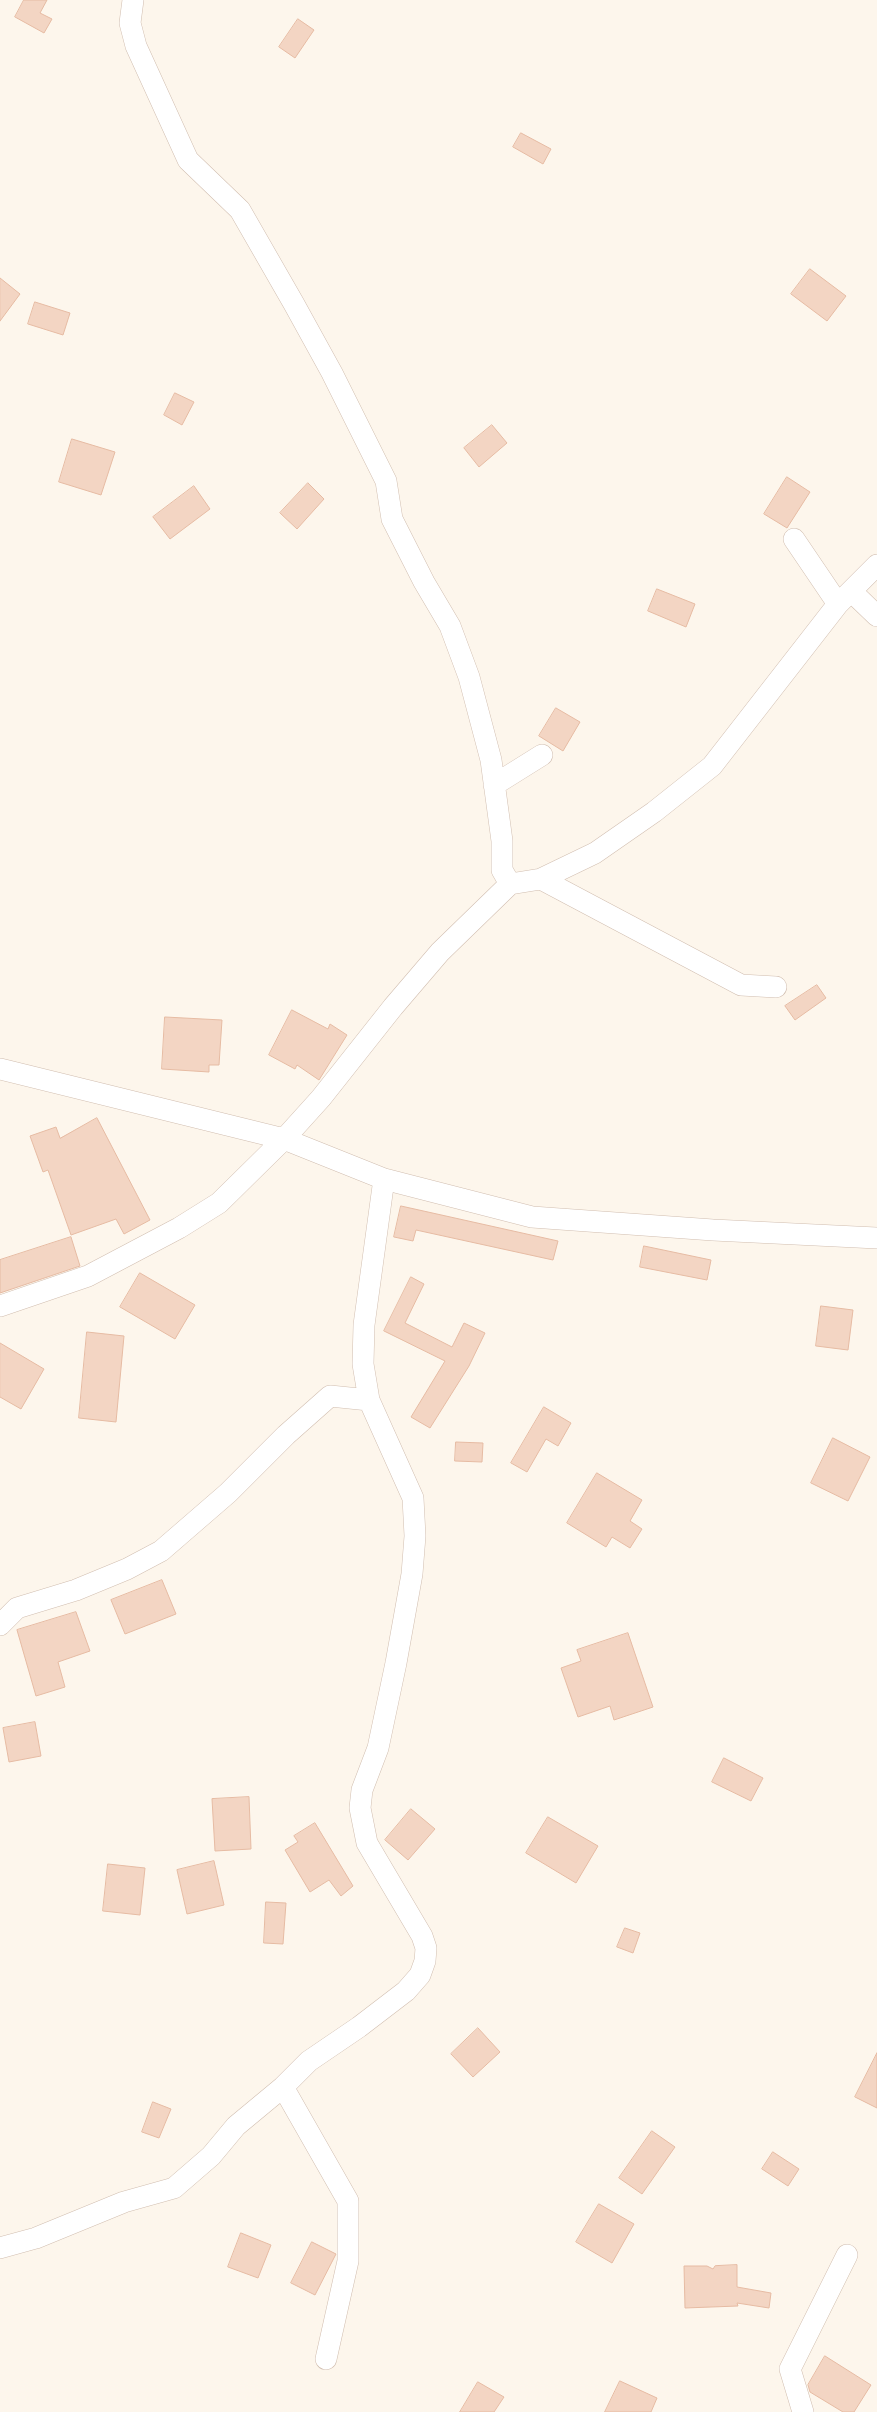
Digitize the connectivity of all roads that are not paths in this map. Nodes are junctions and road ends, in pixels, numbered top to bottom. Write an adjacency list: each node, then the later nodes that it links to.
1 (133, 0): 7 (street)
2 (794, 539): 4 (street)
3 (877, 565): 4 (street)
4 (844, 598): 5 (street); 8 (street)
5 (877, 616)
6 (542, 755): 7 (street)
7 (494, 785): 9 (street)
8 (541, 879): 9 (street); 10 (street)
9 (510, 884): 12 (street)
10 (776, 987)
11 (0, 1068): 12 (street)
12 (284, 1139): 13 (street); 15 (street)
13 (384, 1179): 14 (street); 16 (street)
14 (877, 1238)
15 (0, 1306)
16 (369, 1400): 17 (street); 18 (street)
17 (0, 1625)
18 (283, 2087): 19 (street); 21 (street)
19 (0, 2248)
20 (847, 2255): 22 (street)
21 (326, 2359)
22 (803, 2412)

